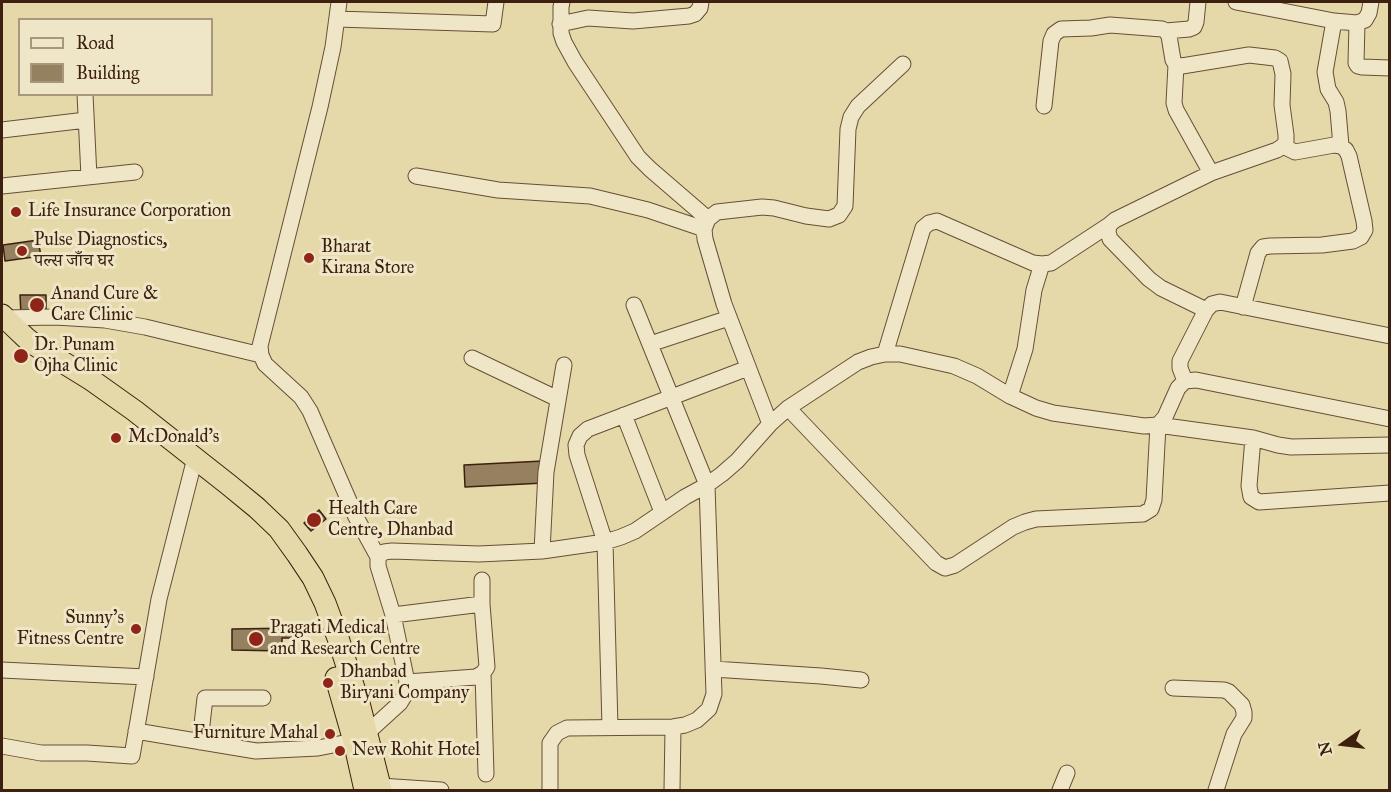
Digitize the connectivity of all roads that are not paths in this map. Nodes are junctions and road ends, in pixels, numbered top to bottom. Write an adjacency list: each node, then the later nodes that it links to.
1 (339, 2): 9 (street)
2 (496, 2): 9 (street)
3 (562, 2): 12 (street)
4 (701, 2): 12 (street)
5 (1198, 2): 13 (street)
6 (1236, 2): 8 (street)
7 (1371, 2): 11 (street)
8 (1254, 3): 10 (street)
9 (337, 19): 39 (street)
10 (1334, 21): 11 (street); 21 (street)
11 (1357, 23): 16 (street)
12 (560, 24): 28 (street)
13 (1166, 31): 15 (street); 18 (street)
14 (903, 63): 28 (street)
15 (1176, 64): 22 (street); 24 (street)
16 (1389, 68)
17 (85, 96): 19 (street)
18 (1044, 106)
19 (86, 120): 20 (street); 26 (street)
20 (2, 130)
21 (1341, 146): 22 (street); 32 (street)
22 (1283, 147): 24 (street)
23 (135, 172): 26 (street)
24 (1211, 173): 29 (street)
25 (416, 176): 28 (street)
26 (89, 177): 27 (street)
27 (2, 186)
28 (706, 224): 35 (street)
29 (1109, 225): 30 (street); 33 (street)
30 (1042, 264): 38 (street); 44 (street)
31 (634, 305): 37 (street)
32 (1243, 307): 33 (street); 36 (street)
33 (1206, 310): 43 (street)
34 (3, 317): 39 (street); 54 (highway)
35 (729, 318): 37 (street); 42 (street)
36 (1389, 336)
37 (650, 344): 45 (street)
38 (885, 354): 44 (street); 47 (street)
39 (261, 355): 60 (street)
40 (472, 358): 46 (street)
41 (564, 365): 46 (street)
42 (748, 368): 45 (street); 50 (street)
43 (1185, 381): 49 (street); 51 (street)
44 (1010, 396): 51 (street)
45 (671, 397): 48 (street); 55 (street)
46 (558, 399): 59 (street)
47 (788, 408): 50 (street); 51 (street)
48 (624, 415): 57 (street); 58 (street)
49 (1389, 418)
50 (770, 424): 55 (street)
51 (1158, 425): 52 (street)
52 (1253, 438): 53 (street); 56 (street)
53 (1389, 445)
54 (193, 465): 67 (street); 75 (highway)
55 (707, 485): 57 (street); 64 (street)
56 (1389, 493)
57 (662, 512): 58 (street)
58 (605, 542): 59 (street); 72 (street)
59 (542, 550): 60 (street)
60 (378, 557): 63 (street)
61 (482, 580): 62 (street)
62 (482, 604): 63 (street); 66 (street)
63 (393, 615): 69 (street)
64 (713, 669): 68 (street); 73 (street)
65 (2, 670): 67 (street)
66 (483, 673): 69 (street); 79 (street)
67 (146, 677): 74 (street)
68 (861, 680)
69 (407, 682): 75 (street)
70 (1173, 688): 85 (street)
71 (263, 698): 76 (street)
72 (610, 727): 73 (street); 82 (street)
73 (673, 727): 83 (street)
74 (136, 731): 76 (street); 77 (street)
75 (360, 737): 76 (street); 80 (highway)
76 (200, 741)
77 (2, 746)
78 (1067, 773): 84 (street)
79 (486, 774)
80 (375, 789): 81 (street)
81 (441, 790)
82 (550, 790)
83 (672, 790)
84 (1060, 790)
85 (1215, 790)

